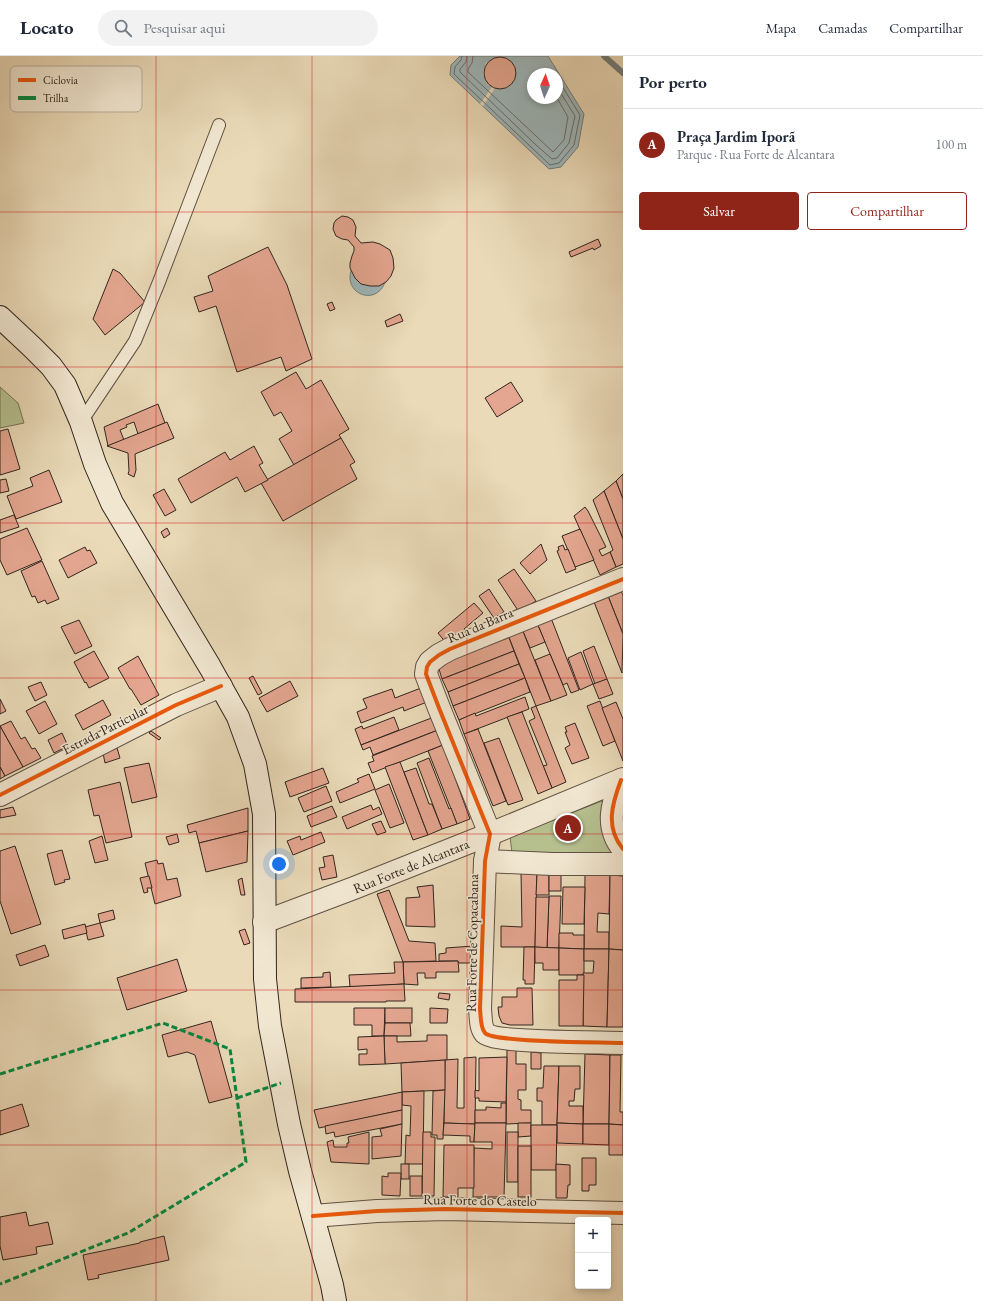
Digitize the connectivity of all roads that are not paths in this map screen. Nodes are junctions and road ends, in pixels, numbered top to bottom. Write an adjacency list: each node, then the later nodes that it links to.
1 (219, 125): 3 (lane)
2 (0, 318): 3 (street)
3 (81, 422): 5 (street)
4 (623, 580): 8 (street, Rua da Barra)
5 (221, 686): 7 (street, Estrada Particular); 12 (street)
6 (622, 779): 8 (street, Rua Forte de Alcantara); 9 (street)
7 (0, 794)
8 (490, 834): 10 (street, Rua Forte de Copacabana); 12 (street, Rua Forte de Alcantara)
9 (623, 849)
10 (485, 861): 11 (street); 13 (street, Rua Forte de Copacabana)
11 (623, 864)
12 (264, 922): 15 (street)
13 (623, 1043)
14 (623, 1213): 15 (street, Rua Forte do Castelo)
15 (313, 1216): 16 (street)
16 (335, 1301)

